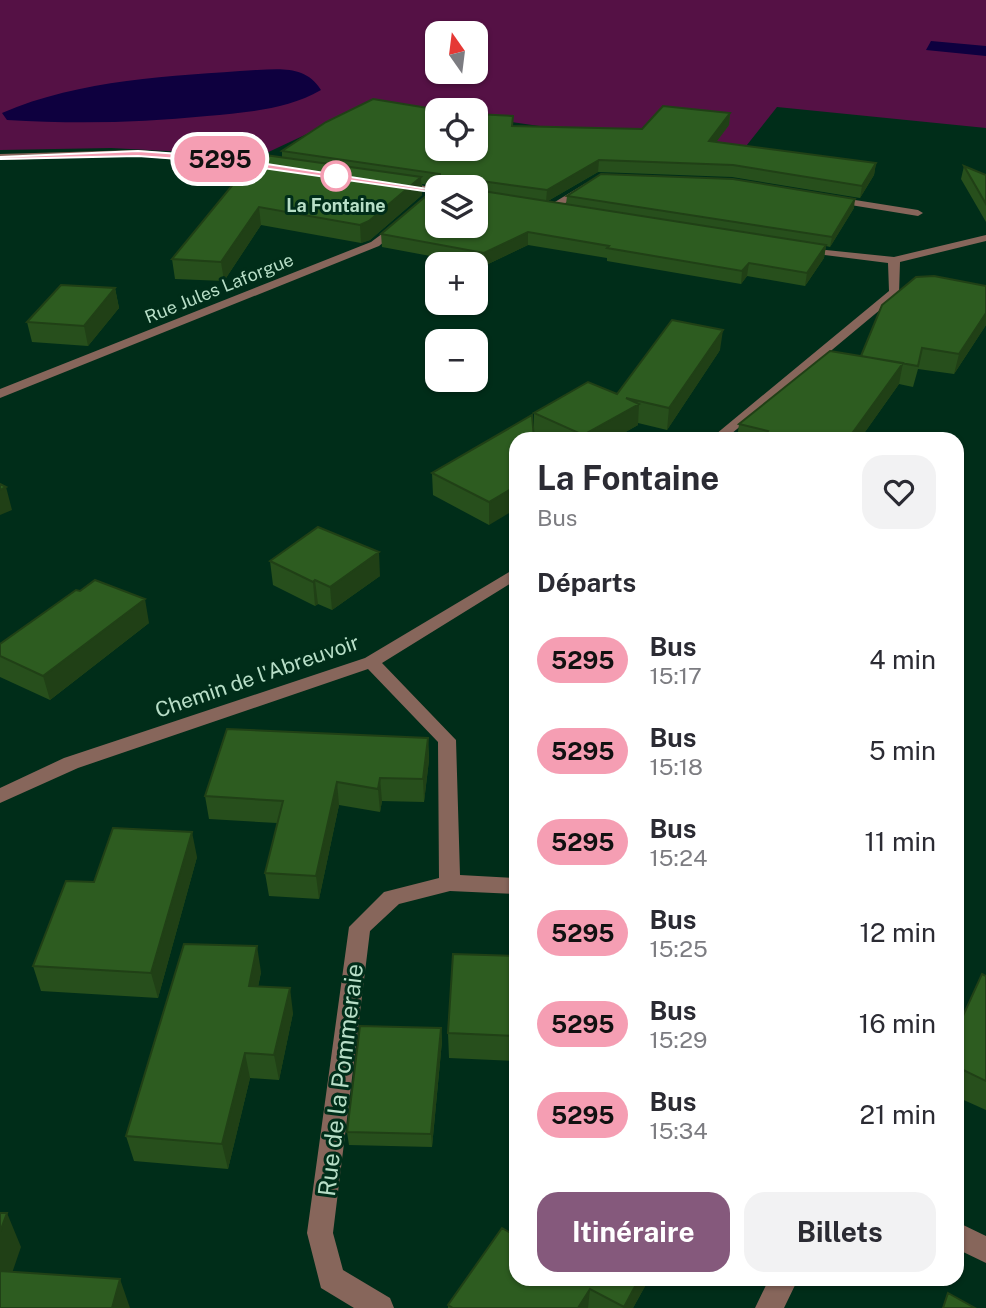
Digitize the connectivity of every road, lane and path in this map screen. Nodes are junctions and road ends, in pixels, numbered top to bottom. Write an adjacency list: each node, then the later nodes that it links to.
1 (0, 157): 2 (street)
2 (288, 169)
3 (598, 178): 7 (street)
4 (382, 183): 5 (street)
5 (425, 189)
6 (812, 196): 8 (street)
7 (564, 211)
8 (919, 214)
9 (406, 218): 13 (street, Rue Jules Laforgue)
10 (986, 238): 12 (street)
11 (782, 246): 12 (street)
12 (894, 260): 14 (street)
13 (0, 394)
14 (725, 432)
15 (509, 577): 16 (street, Chemin de l'Abreuvoir)
16 (371, 662): 17 (street, Chemin de l'Abreuvoir); 18 (street)
17 (0, 796)
18 (450, 883): 19 (street, Rue de la Pommeraie); 23 (street, Rue de la Pommeraie)
19 (509, 886)
20 (964, 1239): 21 (street)
21 (986, 1250)
22 (780, 1286): 24 (street)
23 (380, 1308)
24 (769, 1308)

